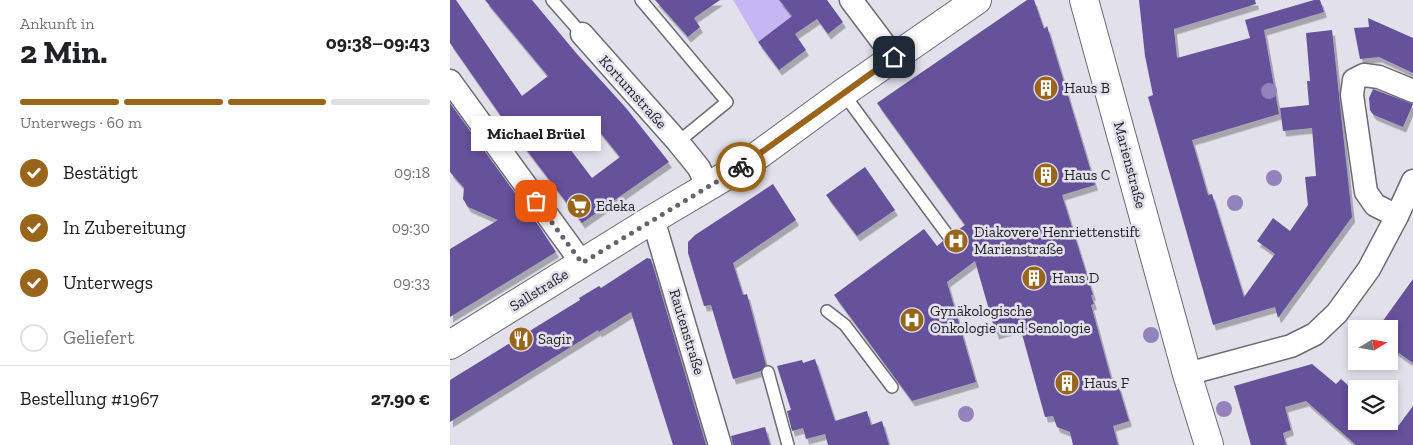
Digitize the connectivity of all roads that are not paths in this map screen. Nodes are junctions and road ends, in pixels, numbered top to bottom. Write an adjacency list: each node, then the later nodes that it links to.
1 (552, 0): 7 (lane, Kortumstraße)
2 (641, 0): 13 (lane)
3 (851, 0): 9 (street)
4 (977, 0): 9 (street, Sallstraße)
5 (1084, 0): 8 (street, Marienstraße)
6 (1105, 0): 8 (street)
7 (582, 34): 13 (street, Kortumstraße)
8 (1098, 50): 23 (street, Marienstraße)
9 (894, 57): 12 (street, Sallstraße)
10 (450, 81): 19 (street)
11 (1413, 91): 16 (street)
12 (843, 93): 15 (street, Sallstraße); 18 (lane)
13 (678, 142): 15 (street, Kortumstraße)
14 (1413, 180): 16 (street)
15 (708, 188): 17 (street, Sallstraße)
16 (1397, 216): 23 (street)
17 (653, 219): 19 (street, Sallstraße); 25 (street, Rautenstraße)
18 (949, 237)
19 (582, 263): 21 (street, Sallstraße)
20 (827, 312): 24 (lane)
21 (450, 345)
22 (768, 372): 26 (lane)
23 (1187, 374): 27 (street, Marienstraße)
24 (892, 387)
25 (720, 445)
26 (788, 445)
27 (1209, 445)

